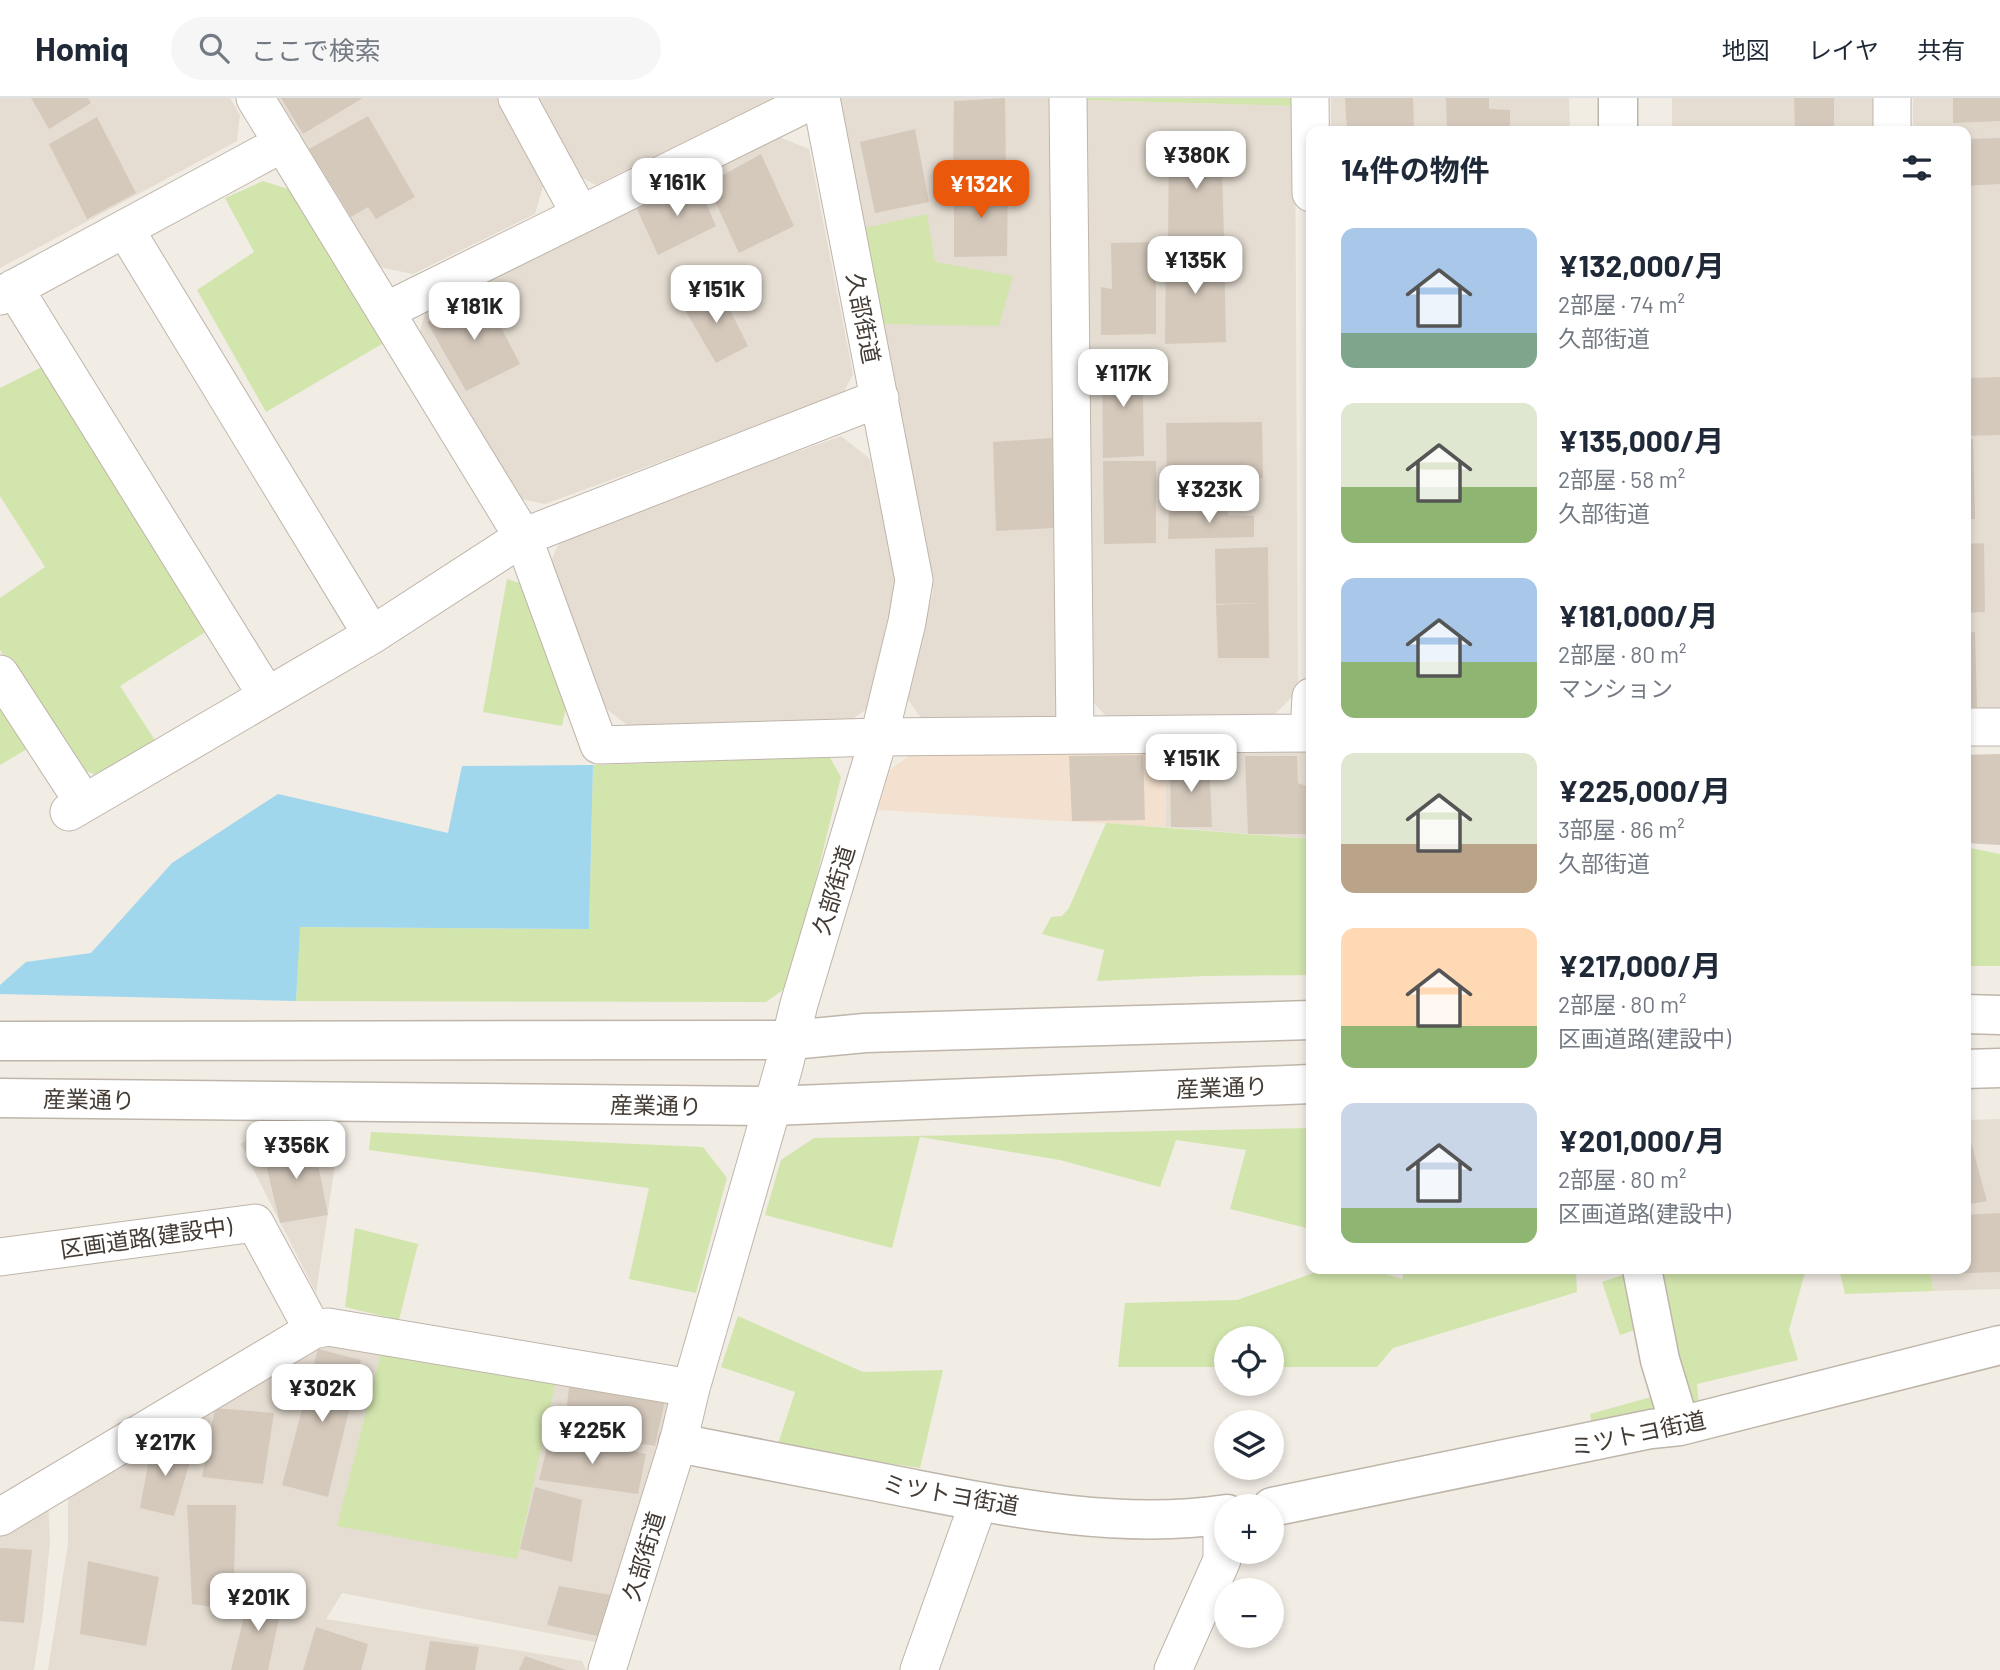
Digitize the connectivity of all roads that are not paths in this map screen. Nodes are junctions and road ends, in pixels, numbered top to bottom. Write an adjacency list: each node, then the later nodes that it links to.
1 (255, 98): 11 (street)
2 (517, 98): 12 (street)
3 (819, 98): 12 (street); 16 (street, 久部街道)
4 (1068, 98): 24 (street)
5 (1310, 98): 8 (street)
6 (1618, 98): 9 (street)
7 (1892, 98): 10 (street)
8 (1310, 126)
9 (1618, 126)
10 (1892, 126)
11 (283, 142): 13 (street); 15 (street)
12 (580, 214): 15 (street)
13 (125, 229): 14 (street); 18 (street)
14 (7, 292): 20 (street)
15 (386, 311): 17 (street)
16 (880, 398): 17 (street); 25 (street, 久部街道)
17 (523, 537): 18 (street); 25 (street)
18 (372, 635): 20 (street)
19 (0, 674): 20 (street)
20 (267, 696)
21 (1971, 727): 22 (street)
22 (2000, 727)
23 (1306, 733): 24 (street)
24 (1075, 735): 25 (street)
25 (879, 737): 29 (street, 久部街道)
26 (1971, 1014): 27 (street)
27 (2000, 1015)
28 (1306, 1020): 29 (street)
29 (791, 1040): 30 (street); 35 (street, 久部街道)
30 (0, 1041)
31 (2000, 1068): 32 (street)
32 (1971, 1069)
33 (1306, 1084): 35 (street, 産業通り)
34 (0, 1098): 35 (street, 産業通り)
35 (772, 1106): 40 (street, 久部街道)
36 (0, 1257): 38 (street, 区画道路(建設中))
37 (1643, 1274): 41 (street)
38 (313, 1330): 40 (street); 46 (street)
39 (2000, 1345): 41 (street, ミツトヨ街道)
40 (691, 1388): 42 (street, 久部街道)
41 (1680, 1426): 44 (street, ミツトヨ街道)
42 (678, 1443): 43 (street, ミツトヨ街道); 48 (street, 久部街道)
43 (979, 1501): 45 (street, ミツトヨ街道); 49 (street)
44 (1284, 1505)
45 (1214, 1516)
46 (0, 1517)
47 (1220, 1564): 50 (street)
48 (607, 1670)
49 (919, 1670)
50 (1173, 1670)

